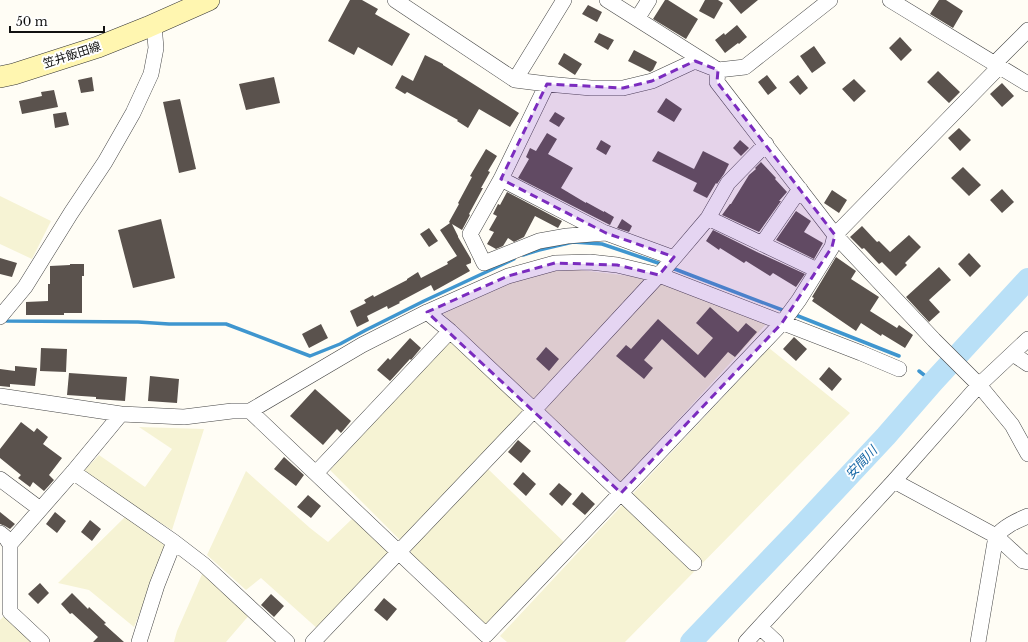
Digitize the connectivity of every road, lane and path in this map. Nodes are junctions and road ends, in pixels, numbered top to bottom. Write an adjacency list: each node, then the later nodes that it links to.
1 (209, 0): 9 (main road, 笠井飯田線)
2 (395, 0): 14 (street)
3 (564, 0): 14 (street)
4 (607, 0): 8 (street)
5 (649, 0): 8 (street)
6 (830, 0): 12 (street)
7 (890, 0): 11 (street)
8 (637, 19): 12 (street)
9 (154, 25): 13 (main road, 笠井飯田線); 28 (street)
10 (1028, 30): 11 (street)
11 (998, 65): 16 (street); 22 (street)
12 (718, 70): 15 (street); 17 (street)
13 (0, 77)
14 (515, 80): 15 (street)
15 (547, 84): 18 (street)
16 (1028, 84)
17 (766, 144): 19 (street); 20 (street)
18 (501, 179): 21 (street); 21 (street)
19 (800, 189): 22 (street); 23 (street)
20 (708, 218): 23 (street); 24 (street)
21 (606, 233): 24 (street)
22 (835, 235): 25 (street); 35 (street)
23 (762, 244): 25 (street)
24 (673, 258): 26 (street)
25 (818, 270): 29 (street)
26 (661, 274): 27 (street); 29 (street); 37 (street)
27 (427, 312): 30 (street); 38 (street)
28 (3, 314)
29 (784, 322): 34 (street); 45 (street)
30 (450, 331): 37 (street); 42 (street)
31 (1028, 339): 32 (street)
32 (1013, 354): 33 (street); 35 (street)
33 (1028, 364)
34 (899, 370)
35 (976, 382): 40 (street); 44 (street)
36 (0, 396): 39 (street)
37 (534, 410): 45 (street); 51 (street)
38 (250, 411): 39 (street); 42 (street)
39 (121, 414): 41 (street)
40 (1028, 454)
41 (73, 472): 46 (street); 50 (street)
42 (316, 473): 51 (street)
43 (0, 479): 46 (street)
44 (894, 481): 48 (street); 54 (street)
45 (621, 493): 53 (street); 55 (street)
46 (40, 509): 49 (street)
47 (1028, 516): 48 (street)
48 (996, 536): 52 (street); 62 (street)
49 (5, 539): 56 (street)
50 (174, 542): 57 (street); 58 (street)
51 (398, 552): 55 (street); 59 (street)
52 (1028, 562)
53 (694, 563)
54 (760, 628): 60 (street); 61 (street)
55 (486, 640)
56 (42, 642)
57 (139, 642)
58 (287, 642)
59 (313, 642)
60 (746, 642)
61 (776, 642)
62 (978, 642)

